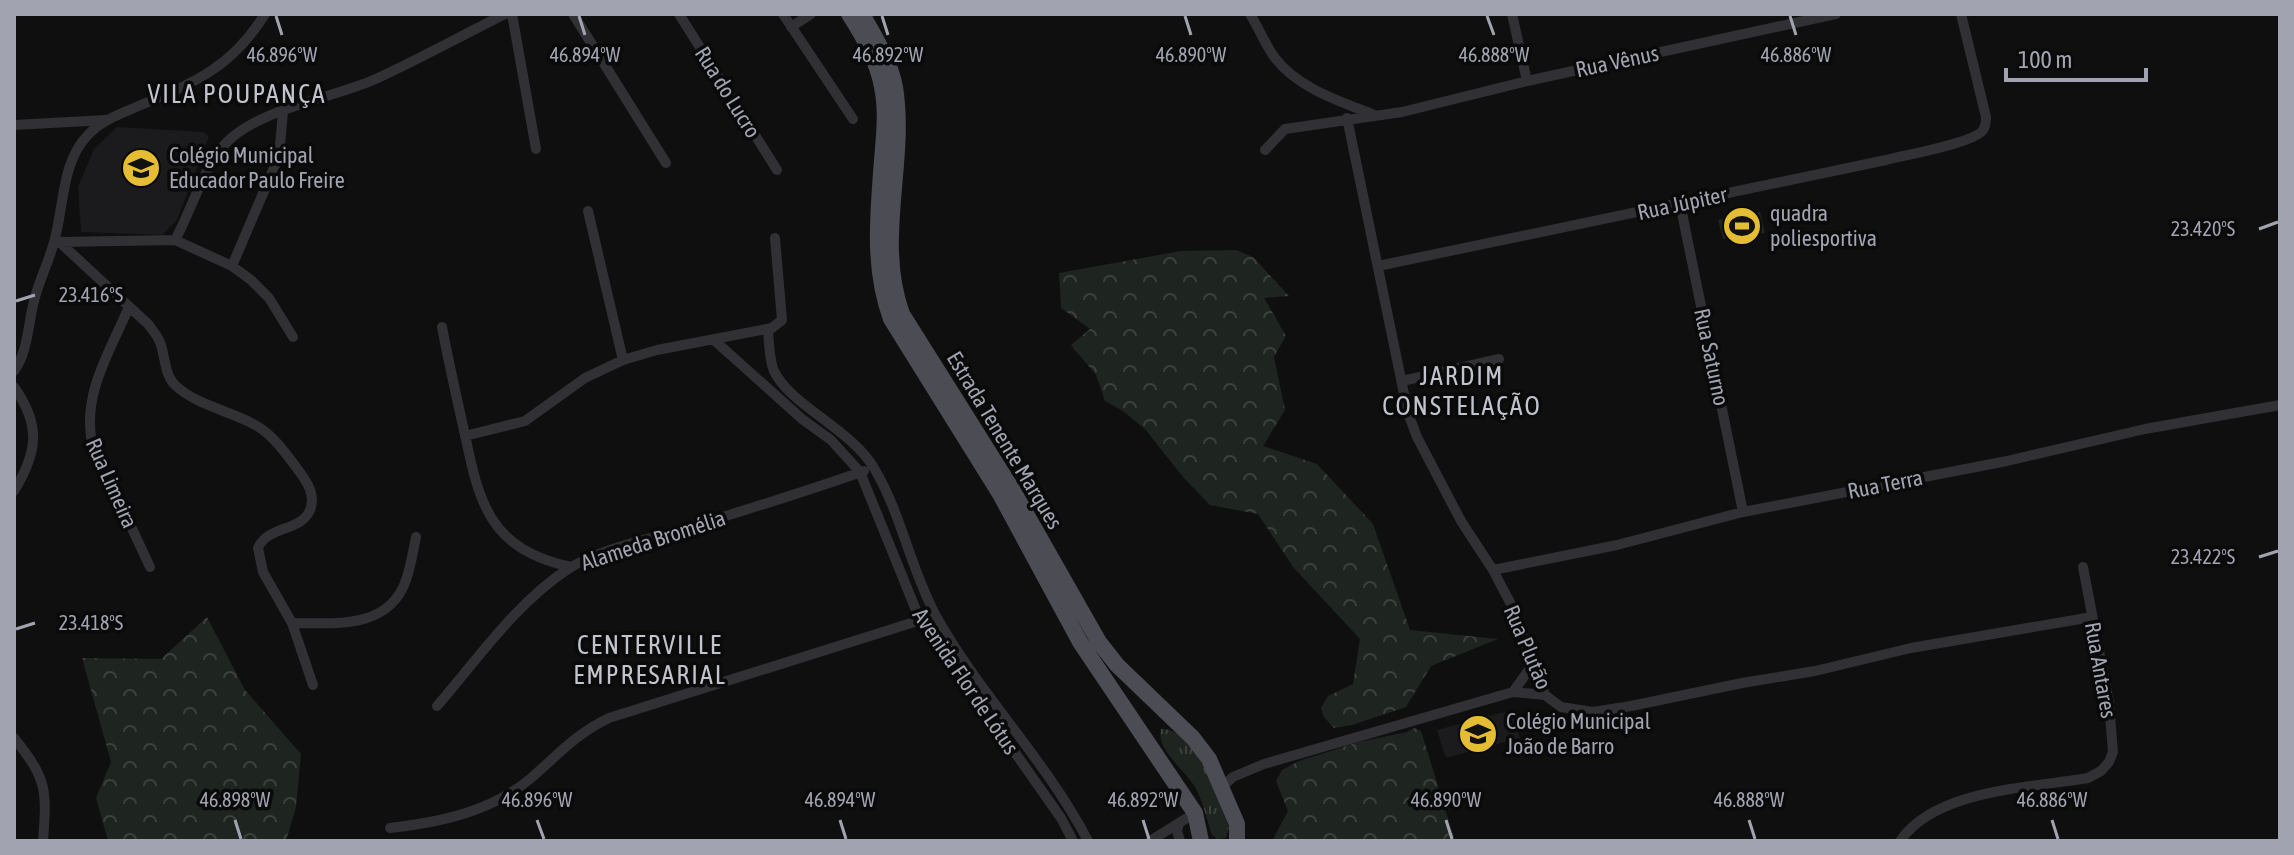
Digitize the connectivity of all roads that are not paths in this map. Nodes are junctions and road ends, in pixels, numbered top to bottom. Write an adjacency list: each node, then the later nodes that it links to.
1 (265, 14): 20 (street)
2 (505, 14): 16 (street)
3 (512, 14): 22 (street)
4 (573, 14): 24 (street)
5 (679, 14): 25 (street, Rua do Lucro)
6 (783, 14): 14 (street)
7 (811, 14): 14 (street)
8 (849, 14): 65 (main road, Estrada Tenente Marques)
9 (862, 14): 63 (main road, Estrada Tenente Marques)
10 (1250, 14): 17 (street)
11 (1512, 14): 15 (street)
12 (1836, 14): 15 (street, Rua Vênus)
13 (1961, 14): 26 (street, Rua Júpiter)
14 (791, 27): 19 (street)
15 (1527, 81): 17 (street, Rua Vênus)
16 (283, 112): 30 (street); 31 (street)
17 (1374, 115): 18 (street, Rua Vênus)
18 (1347, 118): 23 (street, Rua Vênus); 32 (street, Rua Plutão)
19 (853, 119)
20 (108, 120): 21 (street); 29 (street)
21 (14, 125)
22 (536, 149)
23 (1265, 150)
24 (666, 163)
25 (777, 170)
26 (1680, 203): 32 (street, Rua Júpiter); 48 (street, Rua Saturno)
27 (588, 211): 39 (street)
28 (775, 238): 35 (street)
29 (58, 240): 30 (street); 33 (street); 40 (street)
30 (175, 240): 31 (street)
31 (232, 266): 36 (street)
32 (1378, 266): 41 (street, Rua Plutão)
33 (129, 307): 50 (street, Rua Limeira); 57 (street)
34 (442, 327): 44 (street)
35 (768, 329): 37 (street); 45 (street, Avenida Flor de Lótus)
36 (293, 337)
37 (714, 340): 39 (street); 46 (street, Avenida Flor de Lótus)
38 (1499, 359): 41 (street)
39 (623, 360): 44 (street)
40 (14, 371)
41 (1402, 381): 53 (street, Rua Plutão)
42 (14, 387): 47 (street)
43 (2280, 405): 48 (street, Rua Terra)
44 (465, 436): 51 (street)
45 (874, 467): 46 (street, Alameda Bromélia); 54 (street, Avenida Flor de Lótus)
46 (860, 472): 51 (street, Alameda Bromélia); 56 (street, Avenida Flor de Lótus)
47 (14, 491)
48 (1743, 512): 53 (street, Rua Terra)
49 (416, 537): 57 (street)
50 (150, 567)
51 (571, 567): 62 (street, Alameda Bromélia)
52 (2083, 567): 55 (street, Rua Antares)
53 (1493, 570): 58 (street, Rua Plutão)
54 (936, 614): 56 (street); 75 (street, Avenida Flor de Lótus)
55 (2092, 617): 61 (street, Rua Plutão); 79 (street, Rua Antares)
56 (920, 620): 71 (street); 74 (street, Avenida Flor de Lótus)
57 (292, 623): 59 (street)
58 (1533, 664): 60 (street); 61 (street, Rua Plutão)
59 (313, 685)
60 (1513, 692): 61 (street); 66 (street)
61 (1545, 695)
62 (437, 706)
63 (1183, 730): 65 (main road); 67 (main road, Estrada Tenente Marques)
64 (14, 738): 73 (street)
65 (1153, 750): 69 (main road, Estrada Tenente Marques)
66 (1264, 764): 67 (street); 68 (street)
67 (1213, 767): 68 (main road, Estrada Tenente Marques)
68 (1222, 787): 72 (main road, Estrada Tenente Marques)
69 (1195, 813): 70 (street); 78 (main road, Estrada Tenente Marques)
70 (1179, 824): 76 (street); 77 (street)
71 (390, 828)
72 (1236, 840)
73 (43, 841)
74 (1073, 841)
75 (1088, 841)
76 (1150, 841)
77 (1180, 841)
78 (1201, 841)
79 (1900, 841)

